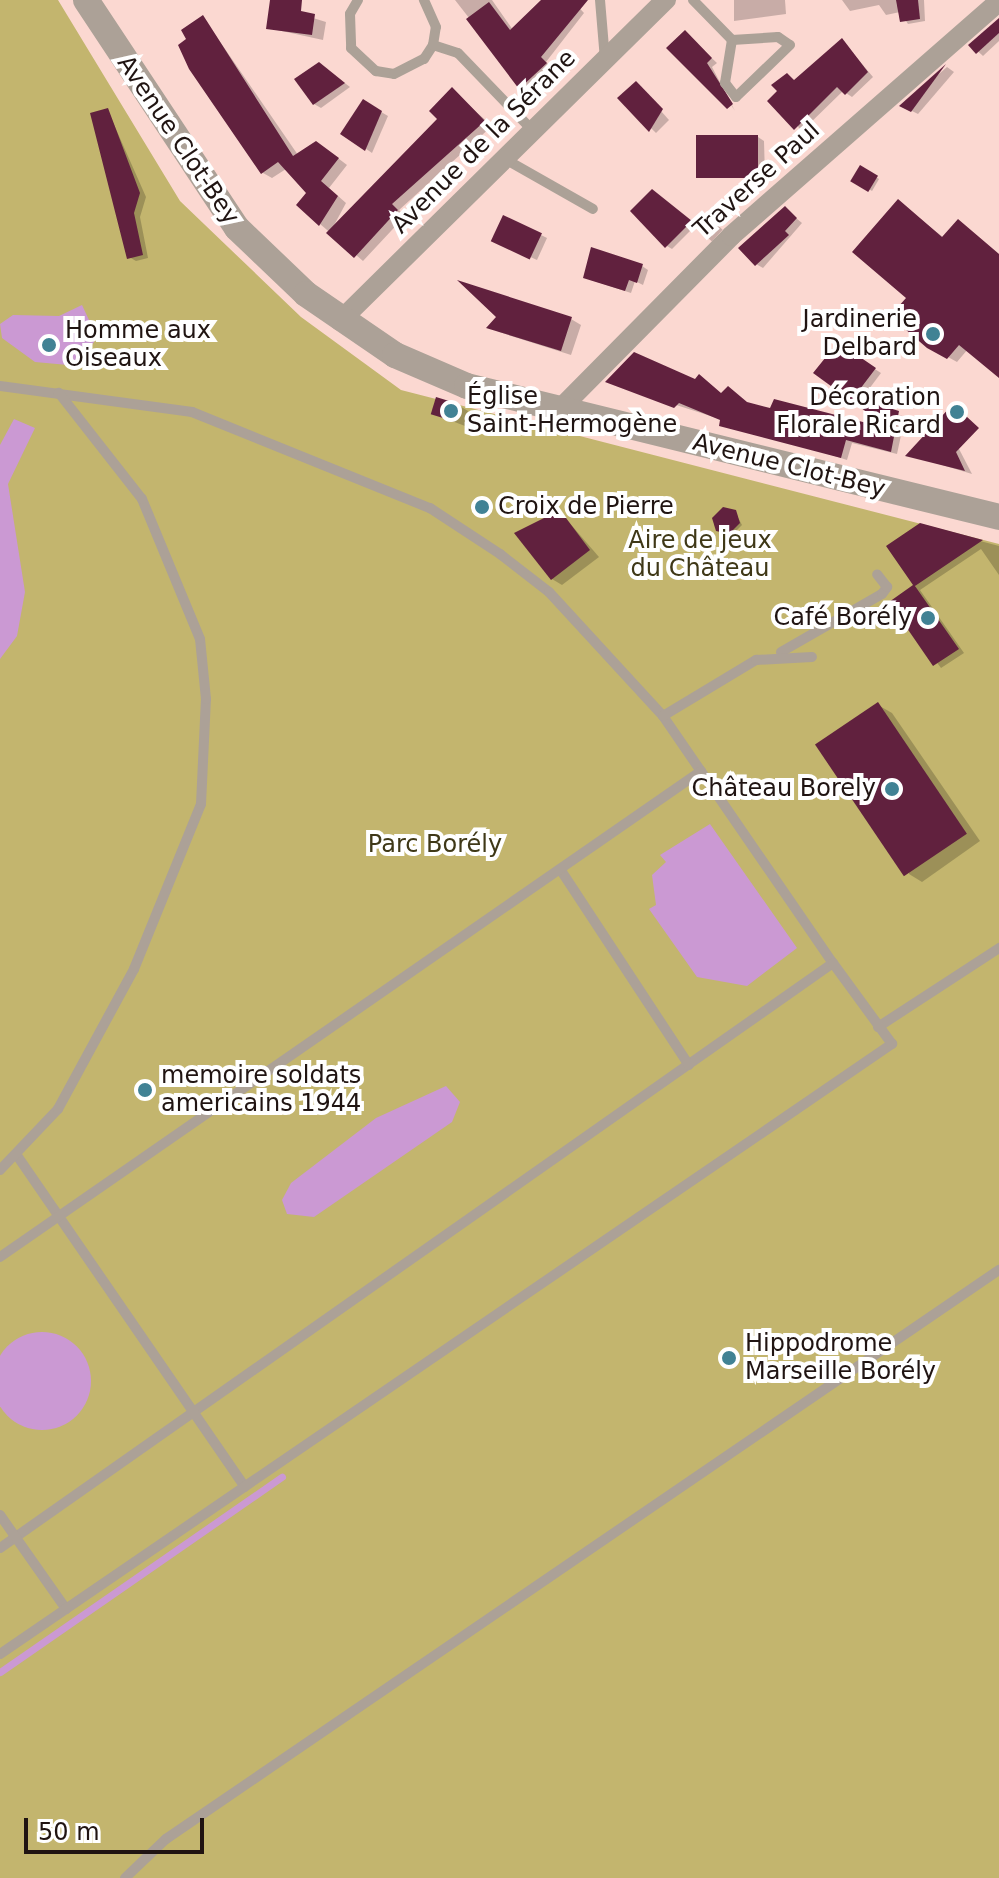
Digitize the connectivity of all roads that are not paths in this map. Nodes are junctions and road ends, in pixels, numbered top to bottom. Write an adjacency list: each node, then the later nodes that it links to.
1 (86, 0): 14 (street, Avenue Clot-Bey)
2 (358, 0): 9 (lane)
3 (424, 0): 9 (lane)
4 (600, 0): 10 (lane)
5 (666, 0): 10 (street, Avenue de la Sérane)
6 (693, 0): 8 (lane)
7 (999, 1): 17 (street, Traverse Paul)
8 (732, 40): 8 (lane)
9 (433, 45): 11 (lane)
10 (605, 59): 11 (street, Avenue de la Sérane)
11 (533, 131): 12 (street, Avenue de la Sérane)
12 (505, 159): 13 (lane); 14 (street, Avenue de la Sérane)
13 (593, 209)
14 (340, 321): 17 (street, Avenue Clot-Bey)
15 (0, 386): 16 (lane)
16 (59, 393): 22 (lane); 29 (lane)
17 (561, 408): 18 (street, Avenue Clot-Bey)
18 (999, 517)
19 (877, 574): 20 (lane)
20 (775, 654): 21 (lane); 22 (lane)
21 (812, 657)
22 (663, 716): 23 (lane)
23 (701, 771): 24 (lane); 26 (lane)
24 (562, 872): 28 (lane); 31 (lane)
25 (999, 948): 27 (lane)
26 (833, 963): 27 (lane); 28 (lane)
27 (878, 1027): 35 (lane)
28 (689, 1065): 34 (lane)
29 (16, 1154): 30 (lane); 31 (lane)
30 (0, 1170)
31 (60, 1217): 32 (lane); 34 (lane)
32 (0, 1257)
33 (999, 1270): 41 (lane)
34 (193, 1411): 35 (lane); 37 (lane)
35 (245, 1487): 39 (lane)
36 (0, 1515): 37 (lane)
37 (15, 1537): 38 (lane); 39 (lane)
38 (0, 1548)
39 (66, 1609): 40 (lane)
40 (0, 1654)
41 (125, 1878)

